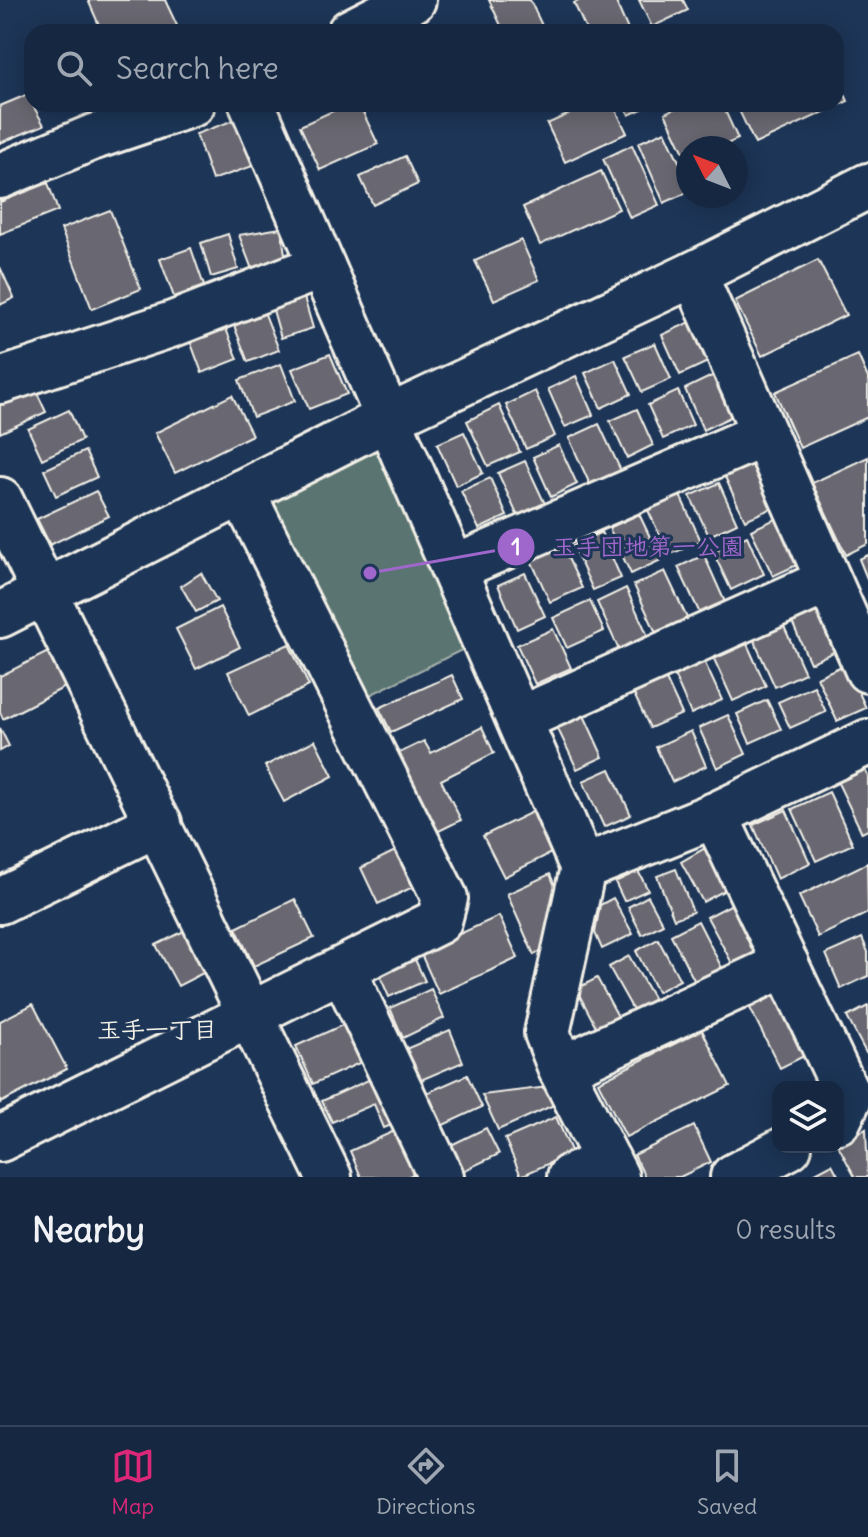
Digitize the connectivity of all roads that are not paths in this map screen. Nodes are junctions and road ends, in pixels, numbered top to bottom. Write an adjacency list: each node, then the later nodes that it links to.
1 (413, 0): 2 (street)
2 (366, 24)
3 (168, 112): 5 (street)
4 (255, 112): 7 (street)
5 (0, 176)
6 (868, 186): 8 (street)
7 (322, 266): 9 (street); 10 (street)
8 (694, 274): 10 (street); 11 (street)
9 (0, 381)
10 (390, 417): 12 (street); 14 (street)
11 (764, 434): 14 (street); 15 (street)
12 (242, 492): 16 (street); 26 (street)
13 (0, 500): 16 (street)
14 (455, 568): 19 (street)
15 (828, 581): 18 (street); 19 (street)
16 (44, 592): 17 (street); 22 (street)
17 (0, 615)
18 (868, 670)
19 (520, 719): 23 (street)
20 (868, 742): 21 (street)
21 (715, 815): 23 (street); 25 (street)
22 (159, 823): 24 (street); 27 (street)
23 (583, 868): 28 (street)
24 (0, 901)
25 (786, 964): 28 (street); 29 (street)
26 (343, 970): 27 (street); 36 (street)
27 (250, 1015): 32 (street); 35 (street)
28 (561, 1069): 34 (street)
29 (841, 1081)
30 (844, 1087): 31 (street)
31 (844, 1108)
32 (0, 1139)
33 (778, 1153): 37 (street)
34 (598, 1172)
35 (329, 1177)
36 (441, 1177)
37 (733, 1177)

